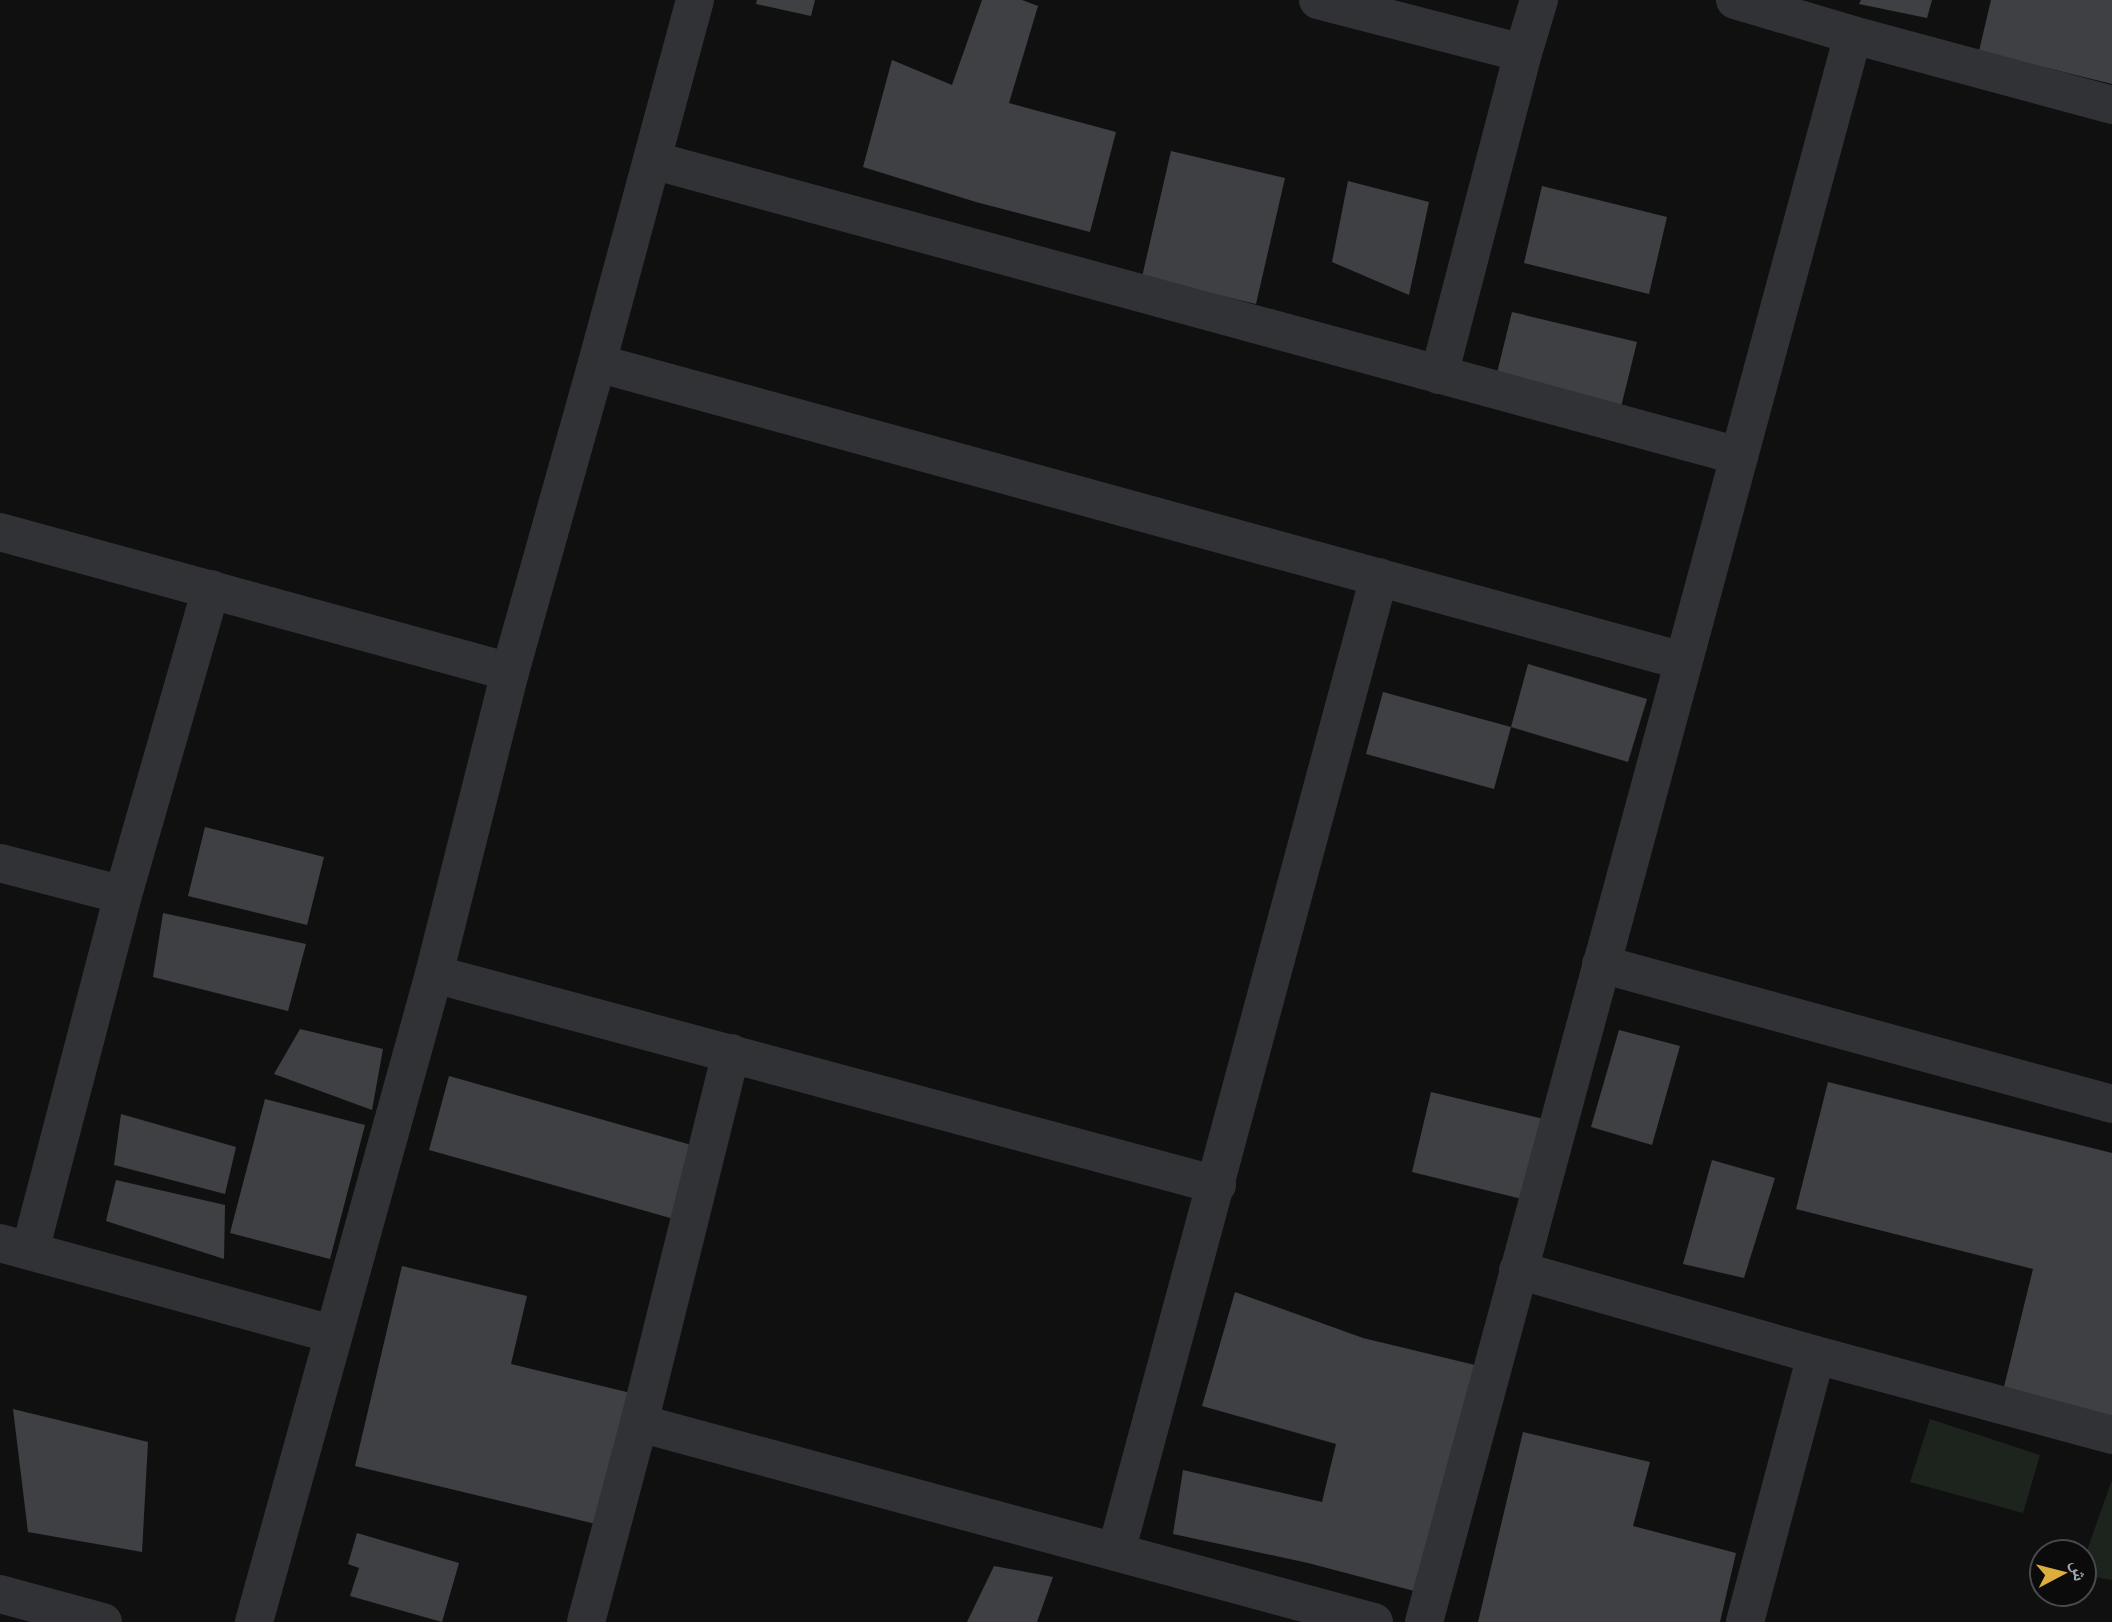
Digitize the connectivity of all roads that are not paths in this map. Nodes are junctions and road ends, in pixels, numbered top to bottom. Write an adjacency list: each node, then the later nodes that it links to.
1 (695, 0): 8 (street)
2 (1318, 0): 6 (street)
3 (1539, 0): 6 (street)
4 (1735, 0): 5 (street)
5 (1853, 35): 7 (street); 11 (street)
6 (1522, 53): 10 (street)
7 (2112, 105)
8 (652, 160): 9 (street); 10 (street)
9 (597, 363): 13 (street); 16 (street)
10 (1439, 375): 11 (street)
11 (1739, 456): 15 (street)
12 (0, 532): 14 (street)
13 (1379, 577): 15 (street); 23 (street)
14 (211, 589): 16 (street); 18 (street)
15 (1683, 660): 19 (street)
16 (510, 672): 20 (street)
17 (0, 863): 18 (street)
18 (124, 895): 24 (street)
19 (1601, 964): 22 (street); 25 (street)
20 (434, 974): 21 (street); 26 (street)
21 (731, 1053): 23 (street); 28 (street)
22 (2112, 1104)
23 (1217, 1185): 30 (street)
24 (15, 1247): 26 (street)
25 (1518, 1270): 27 (street); 36 (street)
26 (332, 1335): 33 (street)
27 (1816, 1355): 29 (street); 37 (street)
28 (639, 1423): 30 (street); 34 (street)
29 (2112, 1435)
30 (1116, 1552): 35 (street)
31 (0, 1594): 32 (street)
32 (103, 1622)
33 (254, 1622)
34 (586, 1622)
35 (1374, 1622)
36 (1423, 1622)
37 (1745, 1622)

